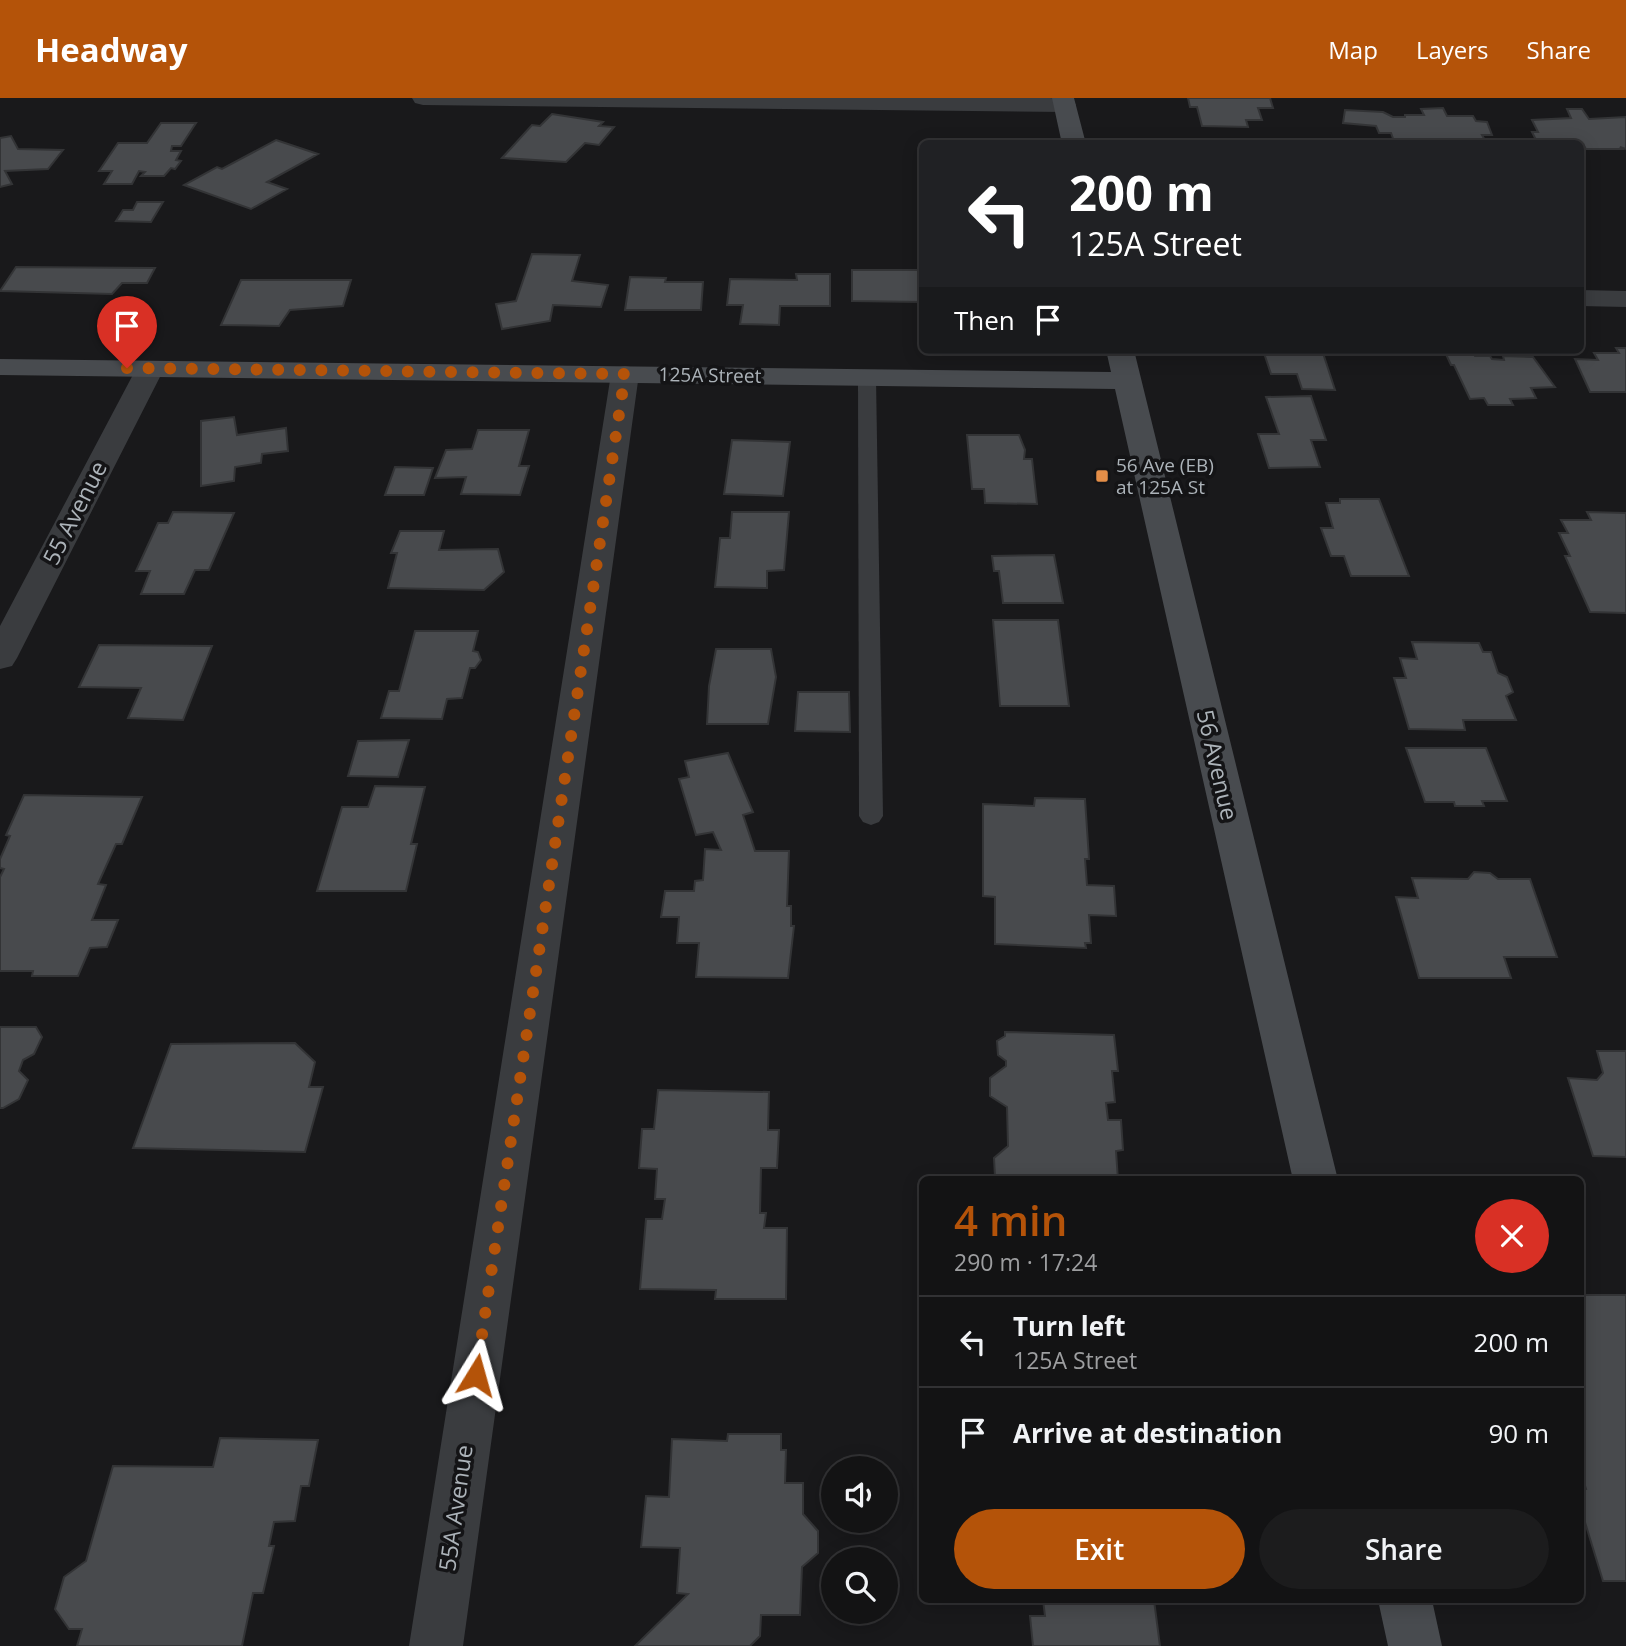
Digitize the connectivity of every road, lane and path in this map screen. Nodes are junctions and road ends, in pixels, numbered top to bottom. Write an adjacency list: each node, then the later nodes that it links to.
1 (423, 98): 2 (street)
2 (1064, 102): 3 (street)
3 (1072, 140)
4 (1584, 298): 5 (street)
5 (1626, 299)
6 (1123, 366): 10 (street, 125A Street); 13 (street, 56 Avenue)
7 (0, 367): 8 (street, 125A Street)
8 (149, 369): 9 (street, 125A Street); 11 (street, 55 Avenue)
9 (625, 374): 10 (street, 125A Street); 15 (street, 55A Avenue)
10 (867, 378): 12 (lane)
11 (0, 658)
12 (870, 816)
13 (1315, 1176)
14 (1406, 1603): 16 (street)
15 (436, 1646)
16 (1415, 1646)

